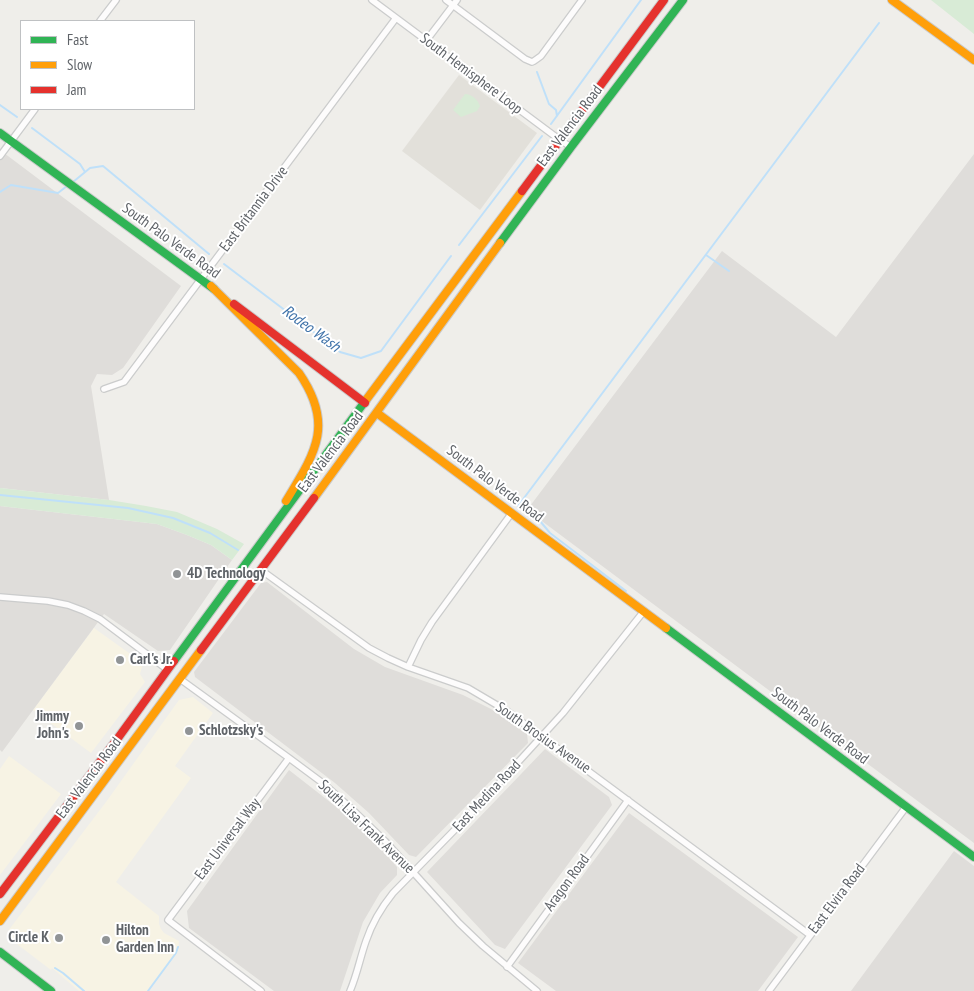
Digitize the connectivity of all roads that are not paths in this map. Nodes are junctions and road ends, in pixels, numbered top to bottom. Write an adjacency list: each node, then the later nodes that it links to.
1 (116, 0): 10 (street)
2 (372, 0): 9 (street, South Hemisphere Loop)
3 (446, 0): 8 (street)
4 (582, 0): 8 (street)
5 (664, 0): 15 (main road, East Valencia Road)
6 (683, 0): 17 (main road, East Valencia Road)
7 (892, 0): 12 (main road)
8 (455, 3): 11 (street)
9 (396, 18): 11 (street, South Hemisphere Loop); 19 (street, East Britannia Drive)
10 (101, 20)
11 (426, 41): 15 (street, South Hemisphere Loop)
12 (974, 60)
13 (34, 110): 16 (street)
14 (0, 133): 16 (main road, South Palo Verde Road)
15 (560, 140): 17 (street, South Hemisphere Loop); 22 (main road, East Valencia Road)
16 (11, 141): 18 (street); 19 (main road, South Palo Verde Road)
17 (571, 147): 23 (main road, East Valencia Road)
18 (0, 156)
19 (202, 279): 20 (main road, South Palo Verde Road); 21 (street, East Britannia Drive)
20 (210, 286): 22 (main road, South Palo Verde Road); 25 (main road)
21 (104, 389)
22 (365, 403): 23 (main road, South Palo Verde Road); 25 (main road, East Valencia Road)
23 (378, 413): 24 (main road, South Palo Verde Road); 26 (main road, East Valencia Road)
24 (511, 514): 28 (main road, South Palo Verde Road); 29 (street)
25 (264, 539): 30 (main road, East Valencia Road)
26 (261, 570): 29 (street, South Brosius Avenue); 31 (main road, East Valencia Road)
27 (0, 598): 30 (street)
28 (644, 610): 32 (street, East Medina Road); 35 (main road, South Palo Verde Road)
29 (408, 667): 32 (street, South Brosius Avenue)
30 (168, 670): 31 (main road); 38 (main road, East Valencia Road)
31 (180, 679): 33 (street, South Lisa Frank Avenue); 39 (main road, East Valencia Road)
32 (542, 737): 34 (street, South Brosius Avenue); 37 (street, East Medina Road)
33 (289, 758): 37 (street, South Lisa Frank Avenue); 44 (street, East Universal Way)
34 (628, 800): 40 (street, South Brosius Avenue); 42 (street, Aragon Road)
35 (906, 807): 36 (main road, South Palo Verde Road); 40 (street, East Elvira Road)
36 (974, 857)
37 (413, 873): 42 (street, South Lisa Frank Avenue); 45 (street, East Medina Road)
38 (0, 894)
39 (0, 921)
40 (810, 935): 47 (street, East Elvira Road)
41 (0, 952): 43 (main road)
42 (507, 967): 46 (street, South Lisa Frank Avenue)
43 (51, 991)
44 (261, 991)
45 (350, 991)
46 (537, 991)
47 (769, 991)

